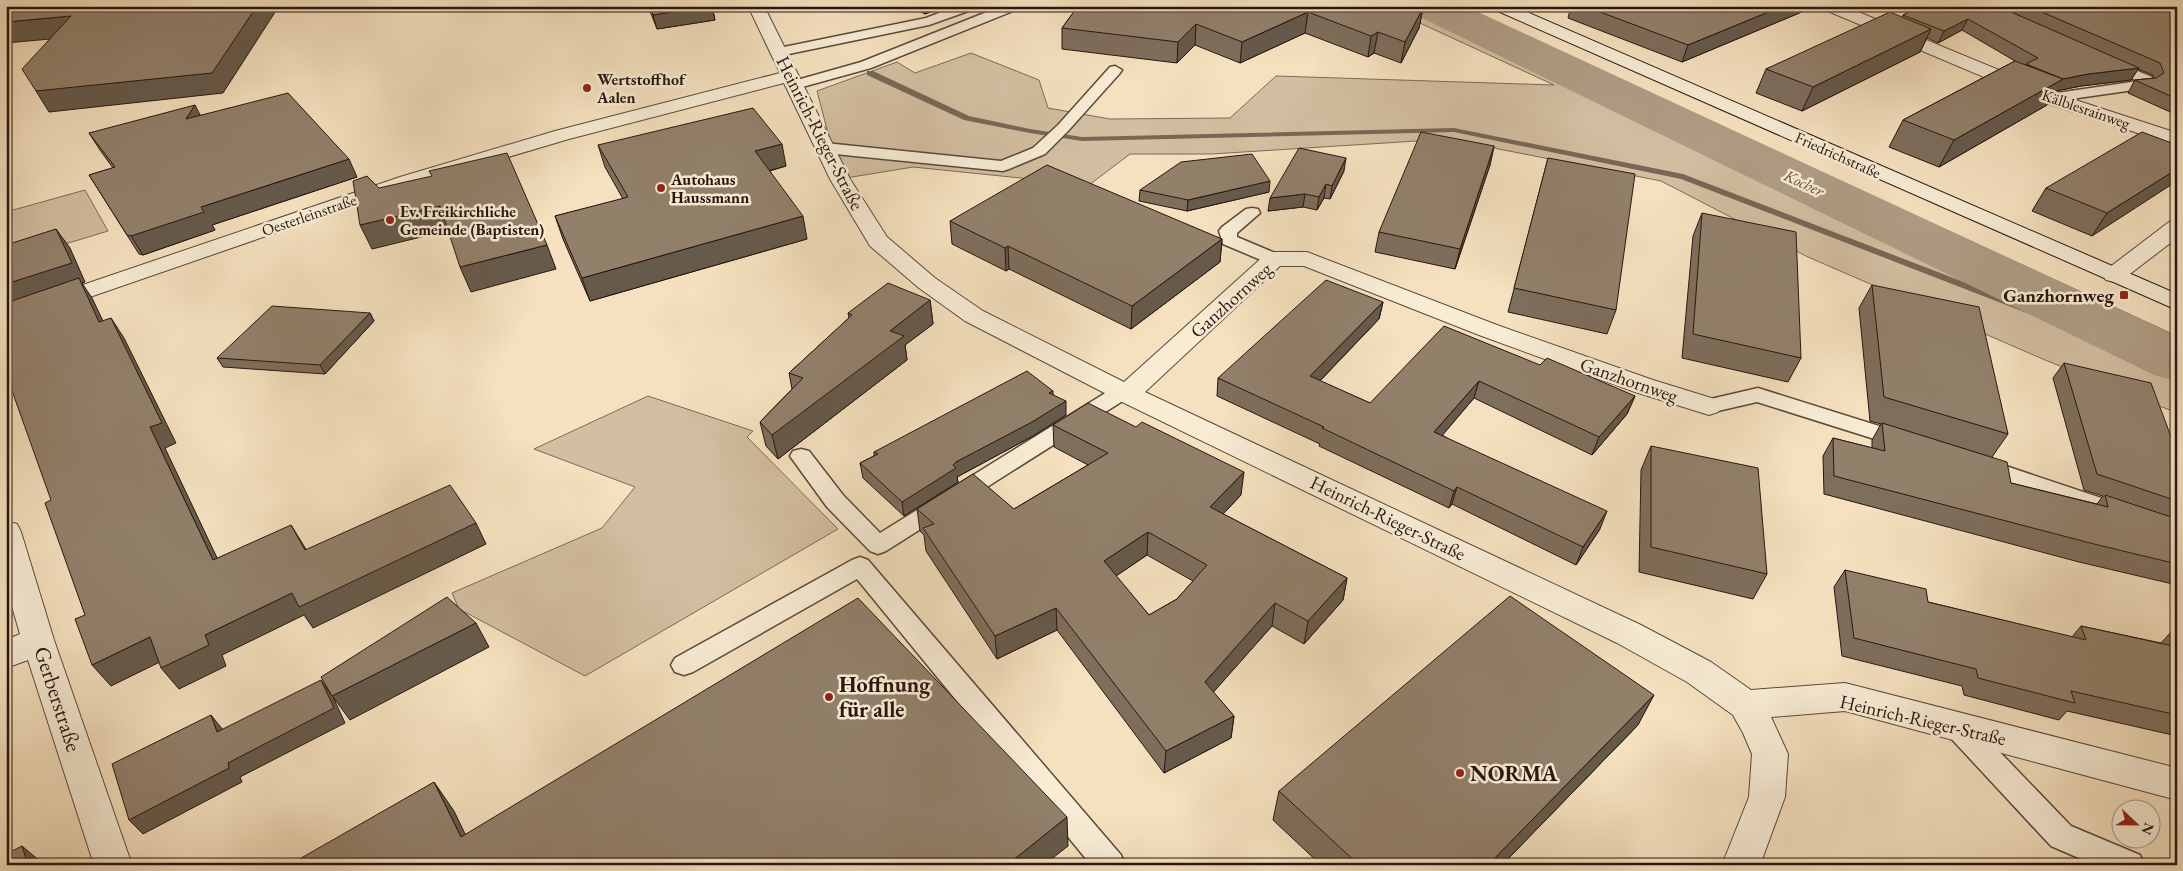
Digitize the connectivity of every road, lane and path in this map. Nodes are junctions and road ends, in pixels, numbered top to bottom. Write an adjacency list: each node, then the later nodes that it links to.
1 (756, 6): 6 (street, Heinrich-Rieger-Straße)
2 (970, 6): 6 (lane)
3 (1014, 6): 9 (lane)
4 (1499, 6): 16 (street, Friedrichstraße)
5 (1829, 6): 10 (street, Kälblesrainweg)
6 (778, 52): 9 (street, Heinrich-Rieger-Straße)
7 (2092, 55): 10 (lane)
8 (1115, 70): 12 (lane)
9 (792, 81): 12 (street, Heinrich-Rieger-Straße); 18 (street, Oesterleinstraße)
10 (2050, 98): 11 (street, Kälblesrainweg)
11 (2177, 140)
12 (825, 148): 19 (street, Heinrich-Rieger-Straße)
13 (1252, 214): 15 (lane)
14 (2177, 227): 16 (street)
15 (1274, 260): 19 (street, Ganzhornweg); 20 (street, Ganzhornweg)
16 (2114, 275): 17 (street, Friedrichstraße)
17 (2177, 303)
18 (6, 319)
19 (1125, 393): 22 (lane); 29 (street, Heinrich-Rieger-Straße)
20 (1709, 406): 21 (lane, Ganzhornweg)
21 (1918, 446)
22 (802, 456)
23 (1964, 460): 24 (lane)
24 (2130, 517)
25 (6, 532): 26 (street, Gerberstraße)
26 (38, 640): 27 (street); 32 (street, Gerberstraße)
27 (6, 655)
28 (684, 665): 33 (lane)
29 (1745, 705): 30 (street, Heinrich-Rieger-Straße); 34 (street)
30 (1956, 726): 31 (street, Heinrich-Rieger-Straße); 35 (lane)
31 (2177, 784)
32 (113, 865)
33 (1110, 865)
34 (1741, 865)
35 (2129, 865)

